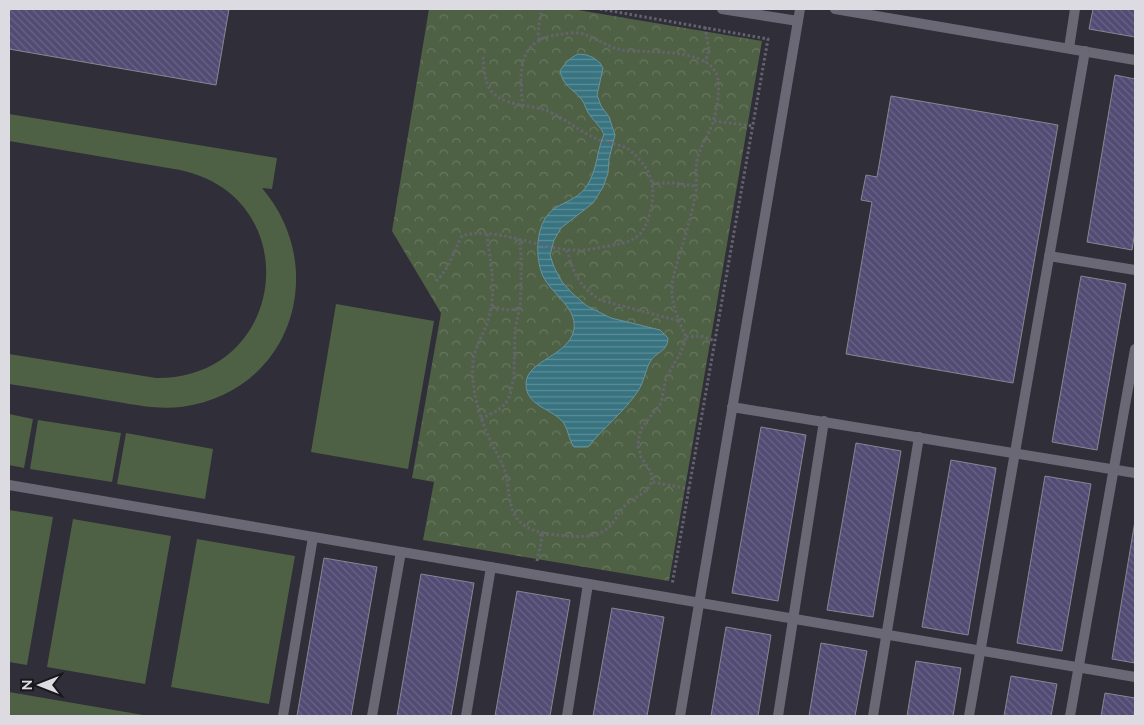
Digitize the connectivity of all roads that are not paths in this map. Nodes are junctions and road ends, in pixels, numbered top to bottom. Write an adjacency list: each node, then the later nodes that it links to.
1 (722, 9): 5 (lane)
2 (800, 9): 5 (lane)
3 (835, 9): 6 (lane)
4 (1075, 9): 6 (lane)
5 (798, 22): 12 (lane)
6 (1069, 48): 7 (lane)
7 (1085, 51): 8 (lane); 9 (lane)
8 (1135, 60)
9 (1050, 256): 10 (lane); 15 (lane)
10 (1135, 270)
11 (1135, 349): 16 (lane)
12 (732, 406): 13 (lane); 23 (lane)
13 (824, 421): 14 (lane); 24 (lane)
14 (919, 437): 15 (lane); 25 (lane)
15 (1015, 453): 16 (lane); 26 (lane)
16 (1114, 469): 17 (lane); 27 (lane)
17 (1135, 472)
18 (9, 485): 19 (lane)
19 (313, 537): 20 (lane); 29 (lane)
20 (401, 552): 21 (lane); 30 (lane)
21 (491, 567): 22 (lane); 31 (lane)
22 (588, 584): 23 (lane); 32 (lane)
23 (699, 603): 24 (lane); 33 (lane)
24 (793, 618): 25 (lane); 34 (lane)
25 (886, 634): 26 (lane); 35 (lane)
26 (980, 650): 27 (lane); 36 (lane)
27 (1079, 667): 28 (lane); 37 (lane)
28 (1135, 677)
29 (283, 716)
30 (372, 716)
31 (466, 716)
32 (567, 716)
33 (680, 716)
34 (778, 716)
35 (873, 716)
36 (969, 716)
37 (1070, 716)

